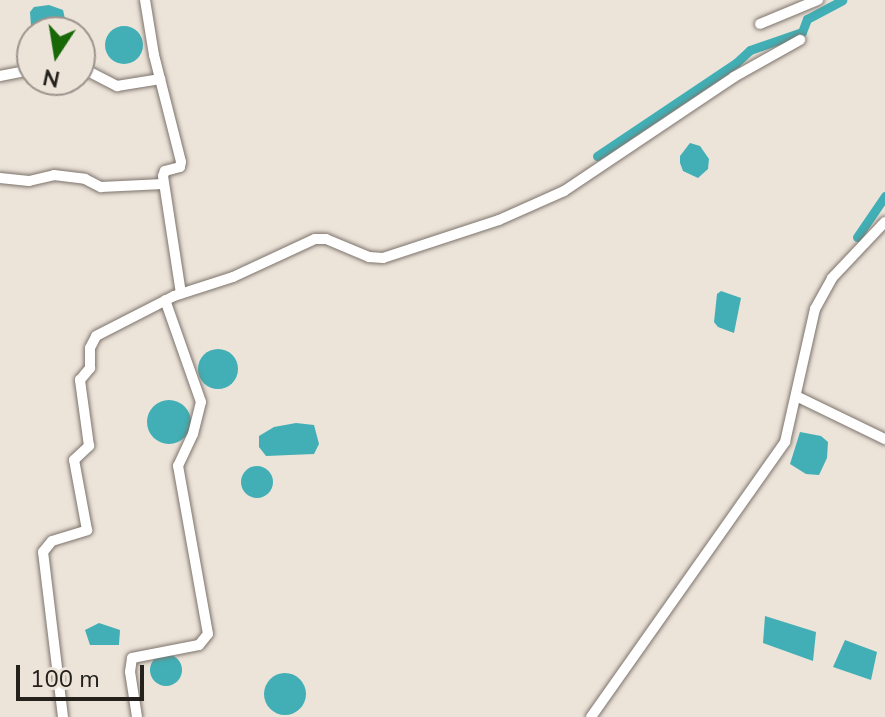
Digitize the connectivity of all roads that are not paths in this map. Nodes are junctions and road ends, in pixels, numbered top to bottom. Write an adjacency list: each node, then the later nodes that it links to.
1 (145, 0): 6 (street)
2 (818, 0): 3 (street)
3 (760, 24)
4 (800, 40): 10 (street)
5 (96, 75): 6 (street)
6 (160, 79): 8 (street)
7 (0, 178): 8 (street)
8 (163, 184): 10 (street)
9 (885, 222): 12 (street)
10 (181, 294): 11 (street)
11 (165, 300): 14 (street); 15 (street)
12 (798, 397): 13 (street); 16 (street)
13 (885, 439)
14 (63, 717)
15 (137, 717)
16 (591, 717)

